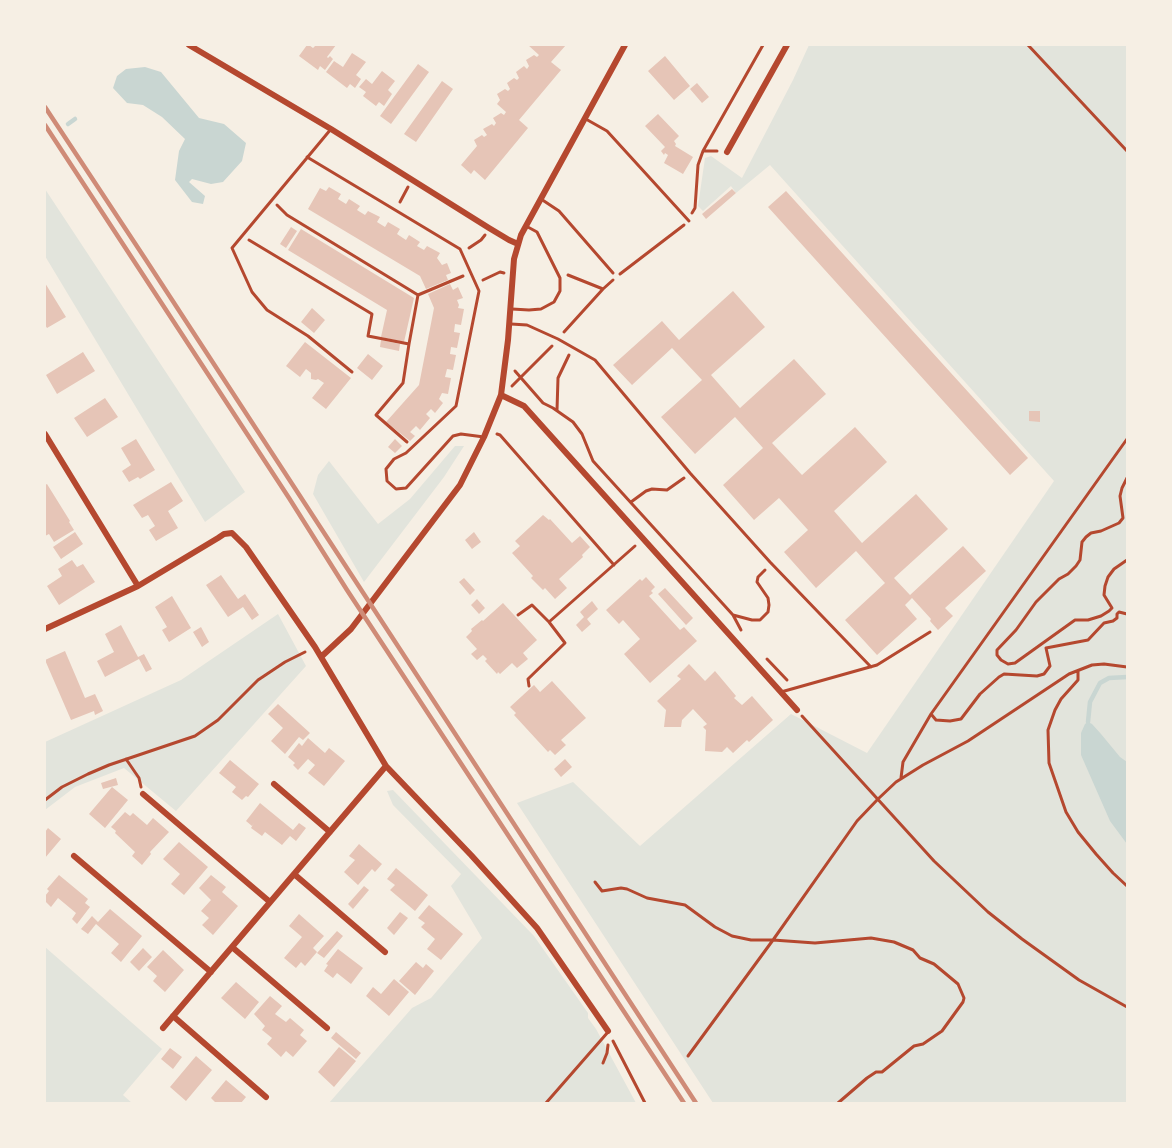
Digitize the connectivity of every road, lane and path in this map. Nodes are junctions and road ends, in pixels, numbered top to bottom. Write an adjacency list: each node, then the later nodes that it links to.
1 (189, 45): 7 (street)
2 (625, 45): 6 (street)
3 (763, 45): 8 (path)
4 (787, 45): 10 (street)
5 (1028, 45): 9 (path)
6 (584, 118): 13 (street); 16 (lane)
7 (331, 129): 11 (lane); 20 (street)
8 (703, 151): 10 (path); 16 (path)
9 (1127, 151)
10 (727, 152)
11 (307, 158): 14 (lane); 23 (lane)
12 (404, 194): 15 (path)
13 (540, 198): 17 (street); 24 (lane)
14 (272, 201): 18 (lane); 28 (path)
15 (400, 202)
16 (689, 221): 27 (path)
17 (525, 225): 20 (street); 22 (lane)
18 (242, 236): 32 (path); 35 (lane)
19 (478, 243): 21 (path)
20 (518, 244): 29 (street)
21 (470, 247)
22 (557, 271): 27 (path); 29 (lane)
23 (470, 273): 28 (path); 43 (lane)
24 (614, 273)
25 (495, 274): 26 (path)
26 (486, 279)
27 (603, 289): 31 (path)
28 (418, 295): 32 (path)
29 (510, 308): 30 (street)
30 (509, 324): 31 (lane); 34 (street)
31 (558, 339): 33 (lane); 36 (path)
32 (409, 344): 43 (path)
33 (573, 348): 38 (path); 44 (lane)
34 (505, 368): 36 (path); 37 (street)
35 (352, 372)
36 (521, 378): 37 (path); 38 (path)
37 (501, 395): 39 (street); 47 (street)
38 (557, 410): 46 (path)
39 (487, 429): 41 (street); 50 (path)
40 (45, 434): 51 (street)
41 (484, 437): 43 (lane); 60 (street)
42 (1127, 439): 69 (path)
43 (412, 447)
44 (690, 472): 46 (path); 49 (lane)
45 (1127, 478): 48 (path)
46 (631, 502): 54 (path)
47 (642, 539): 50 (path); 67 (street)
48 (1127, 560)
49 (770, 562): 54 (path); 62 (lane)
50 (614, 565): 55 (path)
51 (138, 586): 56 (street); 59 (street)
52 (1127, 614): 69 (path)
53 (518, 615): 55 (path)
54 (733, 615): 58 (path)
55 (549, 622): 65 (path)
56 (45, 629)
57 (930, 632): 62 (lane)
58 (743, 633)
59 (315, 647): 60 (street); 70 (path)
60 (321, 657): 71 (street)
61 (766, 658): 66 (path)
62 (871, 667): 66 (lane)
63 (1127, 667): 64 (path)
64 (1078, 671): 72 (path); 81 (path)
65 (529, 686)
66 (791, 689): 67 (lane)
67 (779, 692): 68 (street)
68 (796, 710): 75 (path)
69 (931, 714): 72 (path)
70 (126, 759): 74 (path); 76 (path)
71 (386, 766): 77 (street); 91 (street)
72 (900, 779): 75 (path)
73 (273, 784): 77 (street)
74 (143, 794): 82 (street)
75 (878, 799): 83 (path); 87 (path)
76 (45, 800)
77 (330, 832): 79 (street)
78 (74, 856): 86 (street)
79 (294, 874): 82 (street); 85 (street)
80 (595, 882): 83 (path)
81 (1127, 886)
82 (270, 902): 84 (street)
83 (773, 940): 92 (path); 96 (path)
84 (232, 947): 86 (street); 90 (street)
85 (385, 952)
86 (211, 972): 88 (street)
87 (1127, 1007)
88 (173, 1016): 89 (street); 93 (street)
89 (163, 1028)
90 (327, 1028)
91 (608, 1031): 94 (lane); 95 (path)
92 (688, 1056)
93 (266, 1097)
94 (546, 1103)
95 (645, 1103)
96 (838, 1103)

